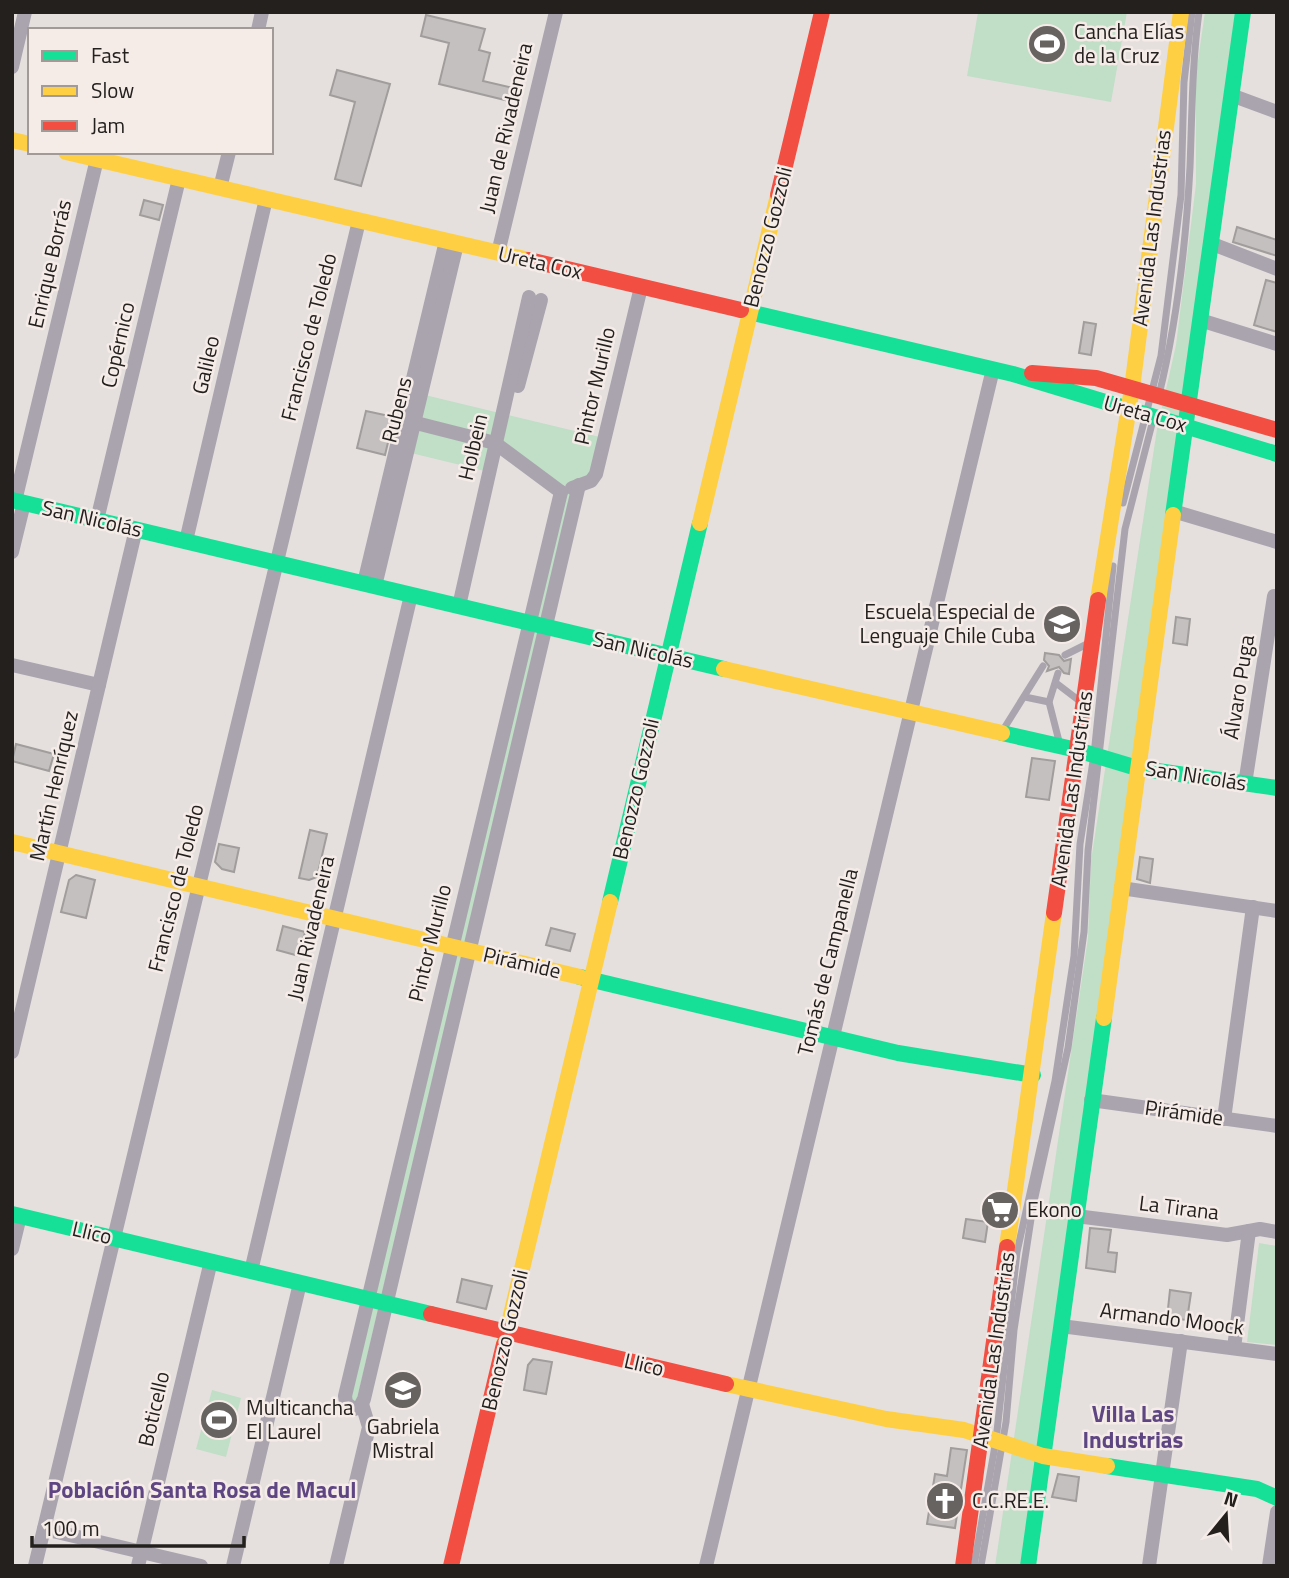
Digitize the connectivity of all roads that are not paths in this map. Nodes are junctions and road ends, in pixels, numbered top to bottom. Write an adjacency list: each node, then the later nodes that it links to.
1 (25, 12): 8 (street)
2 (555, 12): 20 (street, Juan de Rivadeneira)
3 (822, 12): 24 (street, Benozzo Gozzoli)
4 (1181, 12): 29 (street, Avenida Las Industrias)
5 (1192, 12): 30 (lane)
6 (1199, 12): 30 (lane)
7 (1243, 12): 9 (street)
8 (12, 66)
9 (1231, 95): 10 (street); 19 (street)
10 (1277, 113)
11 (75, 154): 13 (street, Ureta Cox)
12 (228, 154): 15 (street)
13 (93, 158): 14 (street, Ureta Cox); 39 (street, Enrique Borrás); 42 (street, Enrique Borrás)
14 (179, 179): 15 (street, Ureta Cox); 44 (street, Copérnico)
15 (220, 188): 16 (street, Ureta Cox)
16 (266, 199): 17 (street, Ureta Cox); 46 (street, Galileo)
17 (359, 221): 18 (street, Ureta Cox); 49 (street, Francisco de Toledo)
18 (452, 243): 20 (street, Ureta Cox); 34 (street, Rubens); 50 (street, Rubens)
19 (1210, 243): 21 (street); 25 (street)
20 (498, 253): 22 (street, Ureta Cox)
21 (1277, 269)
22 (640, 287): 24 (street, Ureta Cox); 40 (street, Pintor Murillo)
23 (535, 298): 37 (street, Holbein)
24 (750, 312): 27 (street, Ureta Cox); 58 (street, Benozzo Gozzoli)
25 (1200, 320): 26 (street); 31 (street)
26 (1277, 344)
27 (993, 369): 28 (street, Ureta Cox); 67 (street, Tomás de Campanella)
28 (1013, 374): 29 (street, Ureta Cox); 32 (street, Ureta Cox)
29 (1132, 388): 30 (street, Ureta Cox); 32 (street, Avenida Las Industrias)
30 (1156, 395): 31 (street, Ureta Cox); 33 (lane)
31 (1189, 404): 35 (street); 36 (street, Ureta Cox)
32 (1129, 410): 33 (street, Ureta Cox); 56 (street, Avenida Las Industrias)
33 (1150, 416): 35 (street, Ureta Cox); 71 (lane)
34 (416, 423): 37 (street); 50 (street, Rubens)
35 (1186, 426): 38 (street, Ureta Cox); 43 (street)
36 (1277, 430)
37 (498, 445): 41 (street); 53 (street, Holbein)
38 (1277, 454)
39 (12, 472)
40 (579, 485): 41 (street, Pintor Murillo); 55 (street, Pintor Murillo)
41 (561, 492): 54 (street, Pintor Murillo)
42 (17, 501): 44 (street, San Nicolás); 48 (street, Enrique Borrás)
43 (1173, 511): 47 (street); 72 (street)
44 (97, 520): 45 (street, San Nicolás)
45 (136, 529): 46 (street, San Nicolás); 63 (street, Martín Henríquez)
46 (186, 541): 49 (street, San Nicolás)
47 (1277, 542)
48 (12, 552)
49 (276, 563): 50 (street, San Nicolás); 77 (street, Francisco de Toledo)
50 (369, 584): 51 (street, San Nicolás)
51 (411, 595): 53 (street, San Nicolás); 81 (street, Juan Rivadeneira)
52 (1274, 596): 73 (street, Álvaro Puga)
53 (459, 606): 54 (street, San Nicolás)
54 (530, 623): 55 (street, San Nicolás); 82 (street, Pintor Murillo)
55 (546, 627): 58 (street, San Nicolás); 83 (street, Pintor Murillo)
56 (1093, 641): 57 (lane); 66 (street, Avenida Las Industrias)
57 (1065, 655)
58 (668, 656): 67 (street, San Nicolás); 84 (street, Benozzo Gozzoli)
59 (12, 665): 63 (street)
60 (1043, 666): 64 (lane)
61 (1058, 673): 62 (lane)
62 (1056, 683): 65 (lane); 66 (lane)
63 (99, 685): 76 (street, Martín Henríquez)
64 (1025, 697): 65 (lane); 68 (lane)
65 (1049, 702): 69 (lane)
66 (1084, 704): 70 (street, Avenida Las Industrias)
67 (910, 713): 68 (street, San Nicolás); 85 (street, Tomás de Campanella)
68 (1000, 733): 69 (street, San Nicolás)
69 (1060, 746): 70 (street, San Nicolás)
70 (1077, 750): 71 (street, San Nicolás); 87 (street, Avenida Las Industrias)
71 (1097, 756): 72 (street, San Nicolás); 109 (lane)
72 (1137, 768): 73 (street, San Nicolás); 78 (street)
73 (1245, 784): 74 (street, San Nicolás)
74 (1277, 788)
75 (12, 842): 76 (street, Pirámide)
76 (59, 853): 77 (street, Pirámide); 86 (street, Martín Henríquez)
77 (199, 886): 81 (street, Pirámide); 95 (street, Francisco de Toledo)
78 (1121, 888): 79 (street); 88 (street)
79 (1253, 907): 80 (street); 89 (street)
80 (1277, 911)
81 (334, 918): 82 (street, Pirámide); 98 (street, Juan Rivadeneira)
82 (450, 946): 83 (street, Pirámide); 100 (street, Pintor Murillo)
83 (470, 951): 84 (street, Pirámide); 101 (street, Pintor Murillo)
84 (590, 979): 85 (street, Pirámide); 103 (street, Benozzo Gozzoli)
85 (831, 1037): 87 (street, Pirámide); 107 (street, Tomás de Campanella)
86 (12, 1052)
87 (1033, 1075): 109 (street, Avenida Las Industrias)
88 (1091, 1100): 89 (street, Pirámide); 92 (street)
89 (1224, 1119): 90 (street, Pirámide)
90 (1277, 1126)
91 (16, 1215): 95 (street, Llico); 96 (street)
92 (1076, 1216): 93 (street, La Tirana); 102 (street)
93 (1249, 1231): 94 (street, La Tirana); 105 (street)
94 (1277, 1232)
95 (114, 1238): 97 (street, Llico); 114 (street, Francisco de Toledo)
96 (12, 1249)
97 (211, 1261): 98 (street, Llico); 115 (street, Boticello)
98 (251, 1271): 99 (street, Llico)
99 (300, 1283): 100 (street, Llico); 118 (street)
100 (367, 1299): 101 (street, Llico); 108 (street, Pintor Murillo)
101 (386, 1303): 103 (street, Llico); 108 (street, Pintor Murillo)
102 (1061, 1326): 104 (street, Armando Moock); 110 (street)
103 (507, 1332): 107 (street, Llico); 120 (street, Benozzo Gozzoli)
104 (1181, 1341): 105 (street, Armando Moock); 111 (street)
105 (1234, 1348): 106 (street, Armando Moock)
106 (1277, 1354)
107 (748, 1389): 109 (street, Llico); 121 (street, Tomás de Campanella)
108 (362, 1404): 119 (street, Pintor Murillo)
109 (993, 1439): 110 (street, Llico); 122 (street, Avenida Las Industrias); 123 (lane); 124 (lane)
110 (1043, 1456): 111 (street, Llico); 125 (street)
111 (1162, 1475): 112 (street, Llico); 126 (street)
112 (1277, 1498)
113 (1277, 1512): 127 (street)
114 (44, 1529): 115 (street); 116 (street, Francisco de Toledo)
115 (140, 1559): 117 (street)
116 (35, 1566)
117 (201, 1566)
118 (233, 1566)
119 (336, 1566)
120 (451, 1566)
121 (706, 1566)
122 (963, 1566)
123 (974, 1566)
124 (981, 1566)
125 (1028, 1566)
126 (1149, 1566)
127 (1269, 1566)

